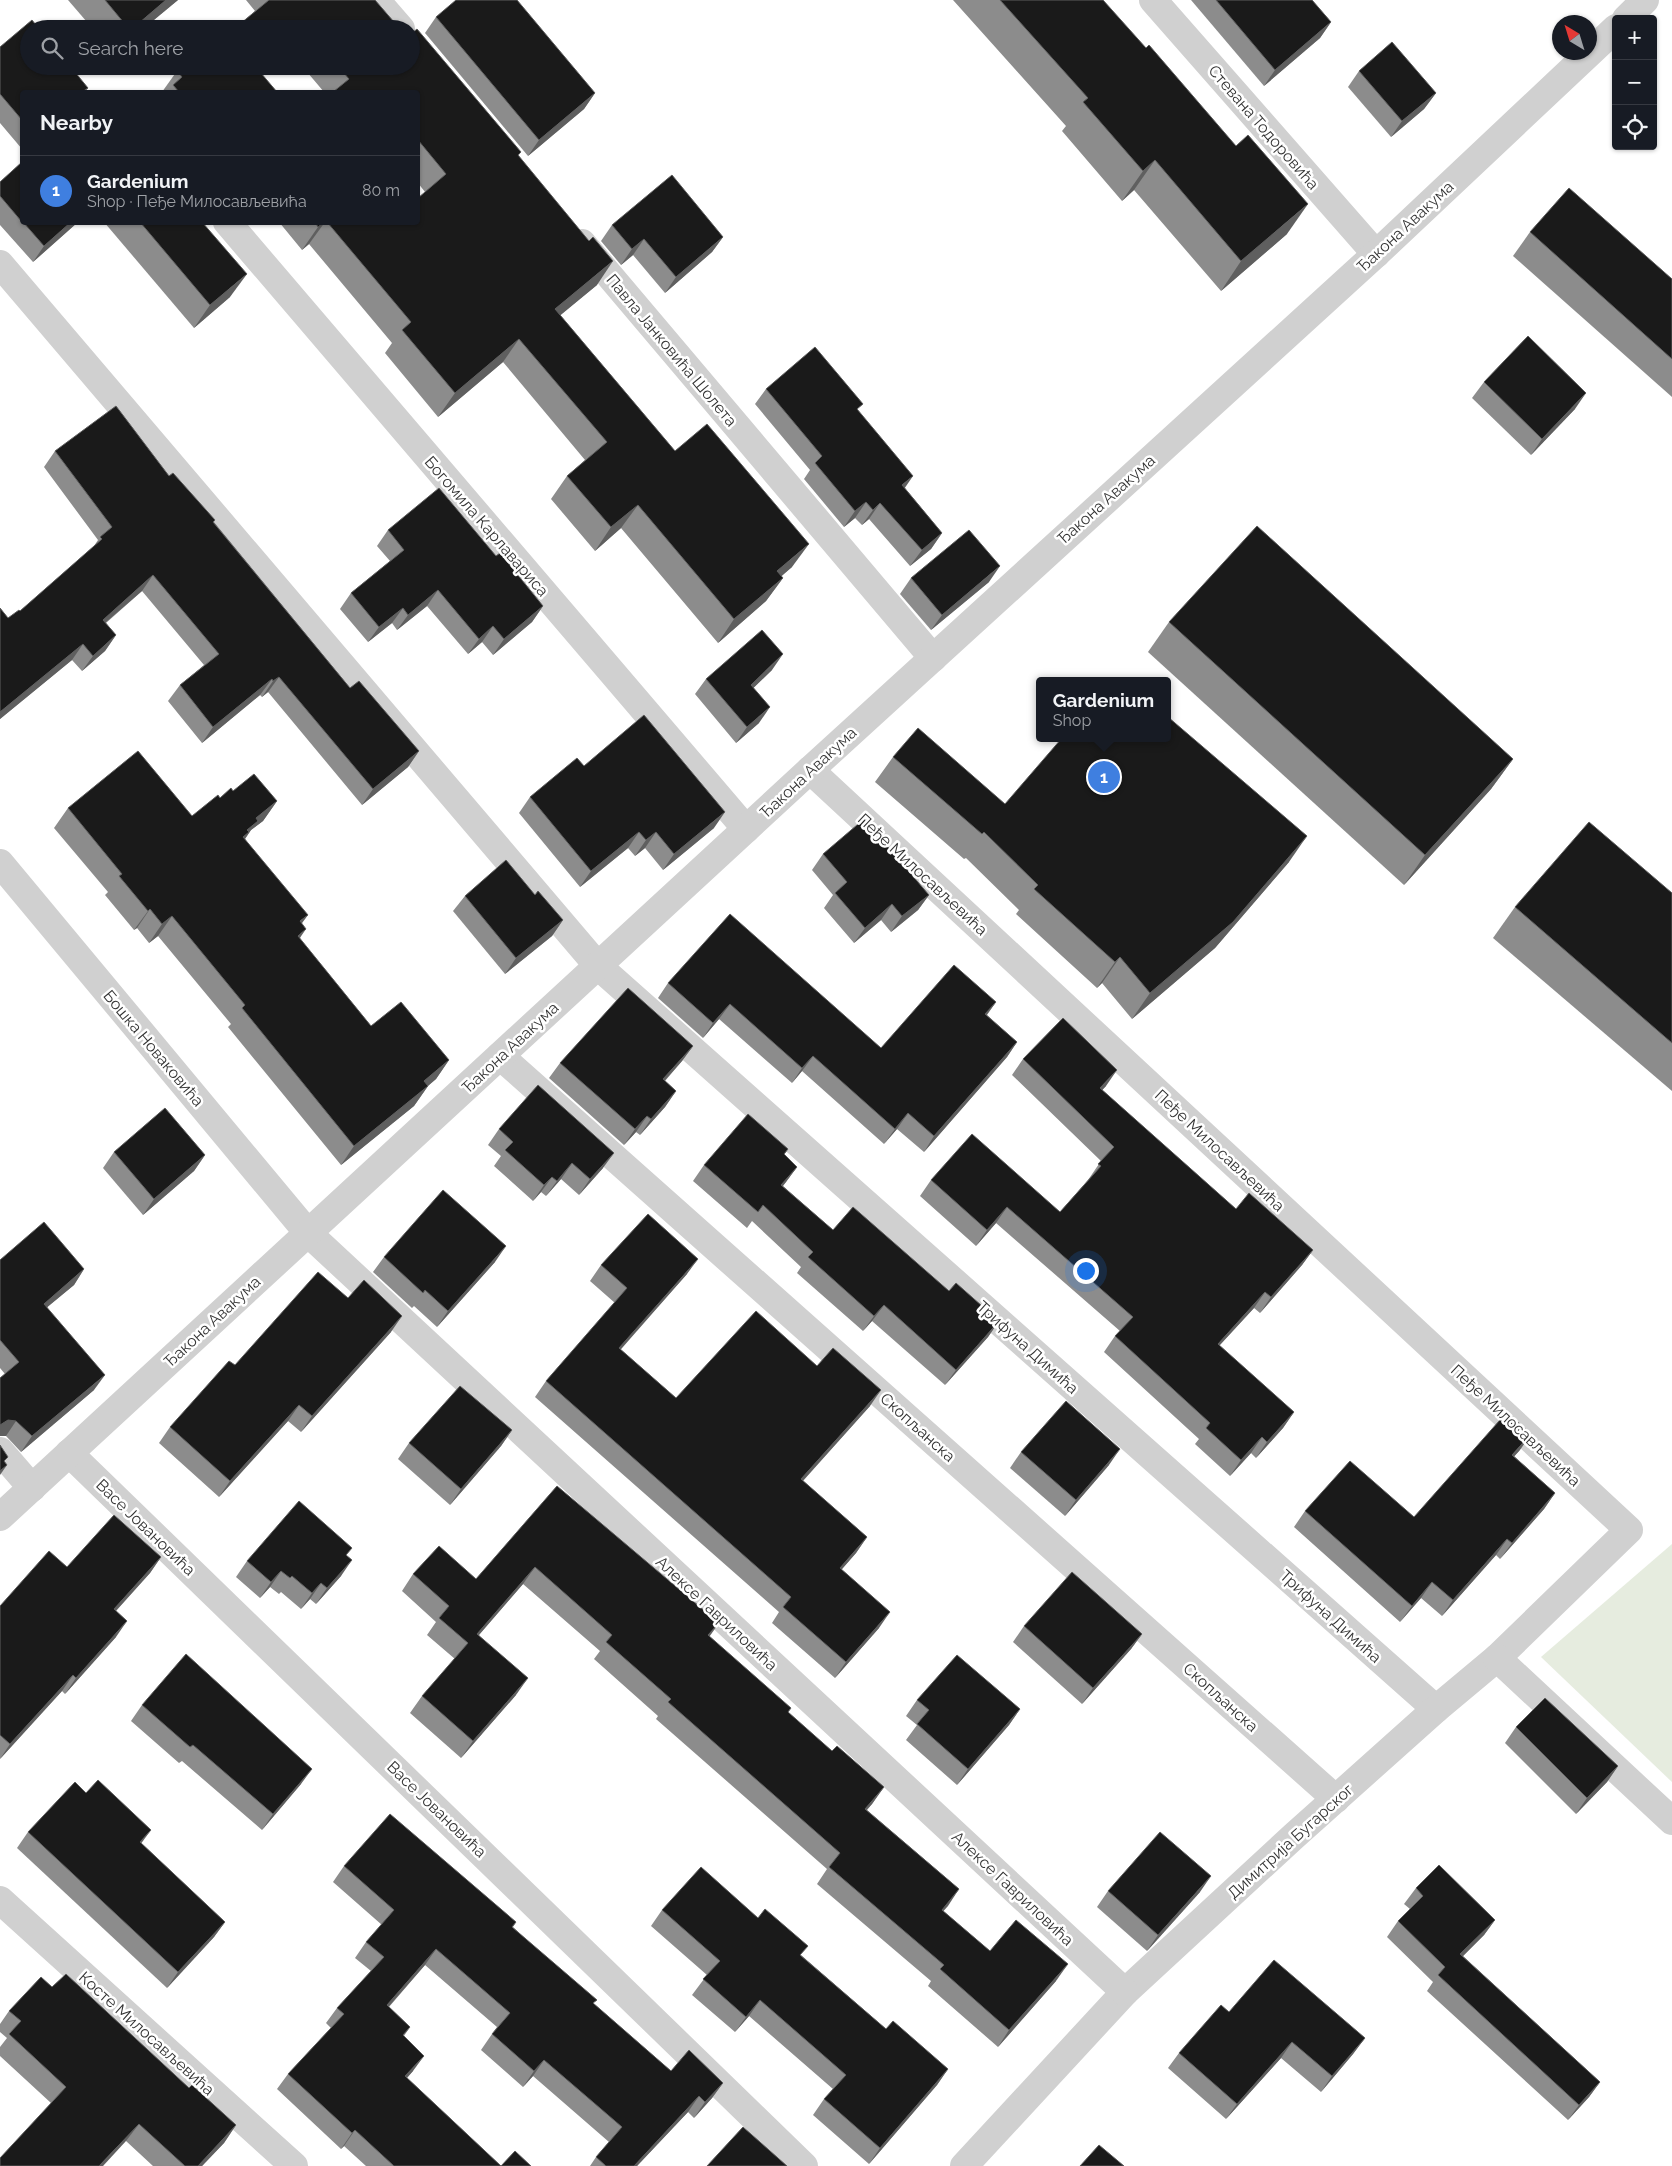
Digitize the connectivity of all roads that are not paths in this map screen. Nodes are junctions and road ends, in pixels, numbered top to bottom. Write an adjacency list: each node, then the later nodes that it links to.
1 (376, 0): 3 (street)
2 (1153, 0): 7 (street, Стевана Тодоровића)
3 (393, 20)
4 (1612, 32): 7 (street, Ђакона Авакума)
5 (566, 224): 9 (street, Павла Јанковића Шолета)
6 (230, 225): 11 (street, Богомила Карлавариса)
7 (1376, 254): 9 (street, Ђакона Авакума)
8 (0, 264): 13 (street, Трифуна Димића)
9 (932, 658): 10 (street, Ђакона Авакума)
10 (810, 770): 11 (street, Ђакона Авакума); 20 (street, Пеђе Милосављевића)
11 (746, 829): 13 (street, Ђакона Авакума)
12 (0, 863): 15 (street, Бошка Новаковића)
13 (598, 966): 14 (street, Ђакона Авакума); 22 (street, Трифуна Димића)
14 (500, 1056): 15 (street, Ђакона Авакума); 23 (street, Скопљанска)
15 (308, 1233): 17 (street, Ђакона Авакума); 26 (street, Алексе Гавриловића)
16 (0, 1451): 18 (street)
17 (69, 1453): 18 (street, Ђакона Авакума); 28 (street, Васе Јовановића)
18 (32, 1488): 19 (street, Ђакона Авакума)
19 (0, 1517)
20 (1629, 1530): 21 (street, Димитрија Бугарског)
21 (1497, 1658): 22 (street, Димитрија Бугарског); 24 (street)
22 (1436, 1709): 23 (street, Димитрија Бугарског)
23 (1336, 1799): 26 (street, Димитрија Бугарског)
24 (1672, 1821)
25 (0, 1900): 27 (street, Косте Милосављевића)
26 (1125, 1992): 29 (street, Димитрија Бугарског)
27 (294, 2166)
28 (804, 2166)
29 (964, 2166)

